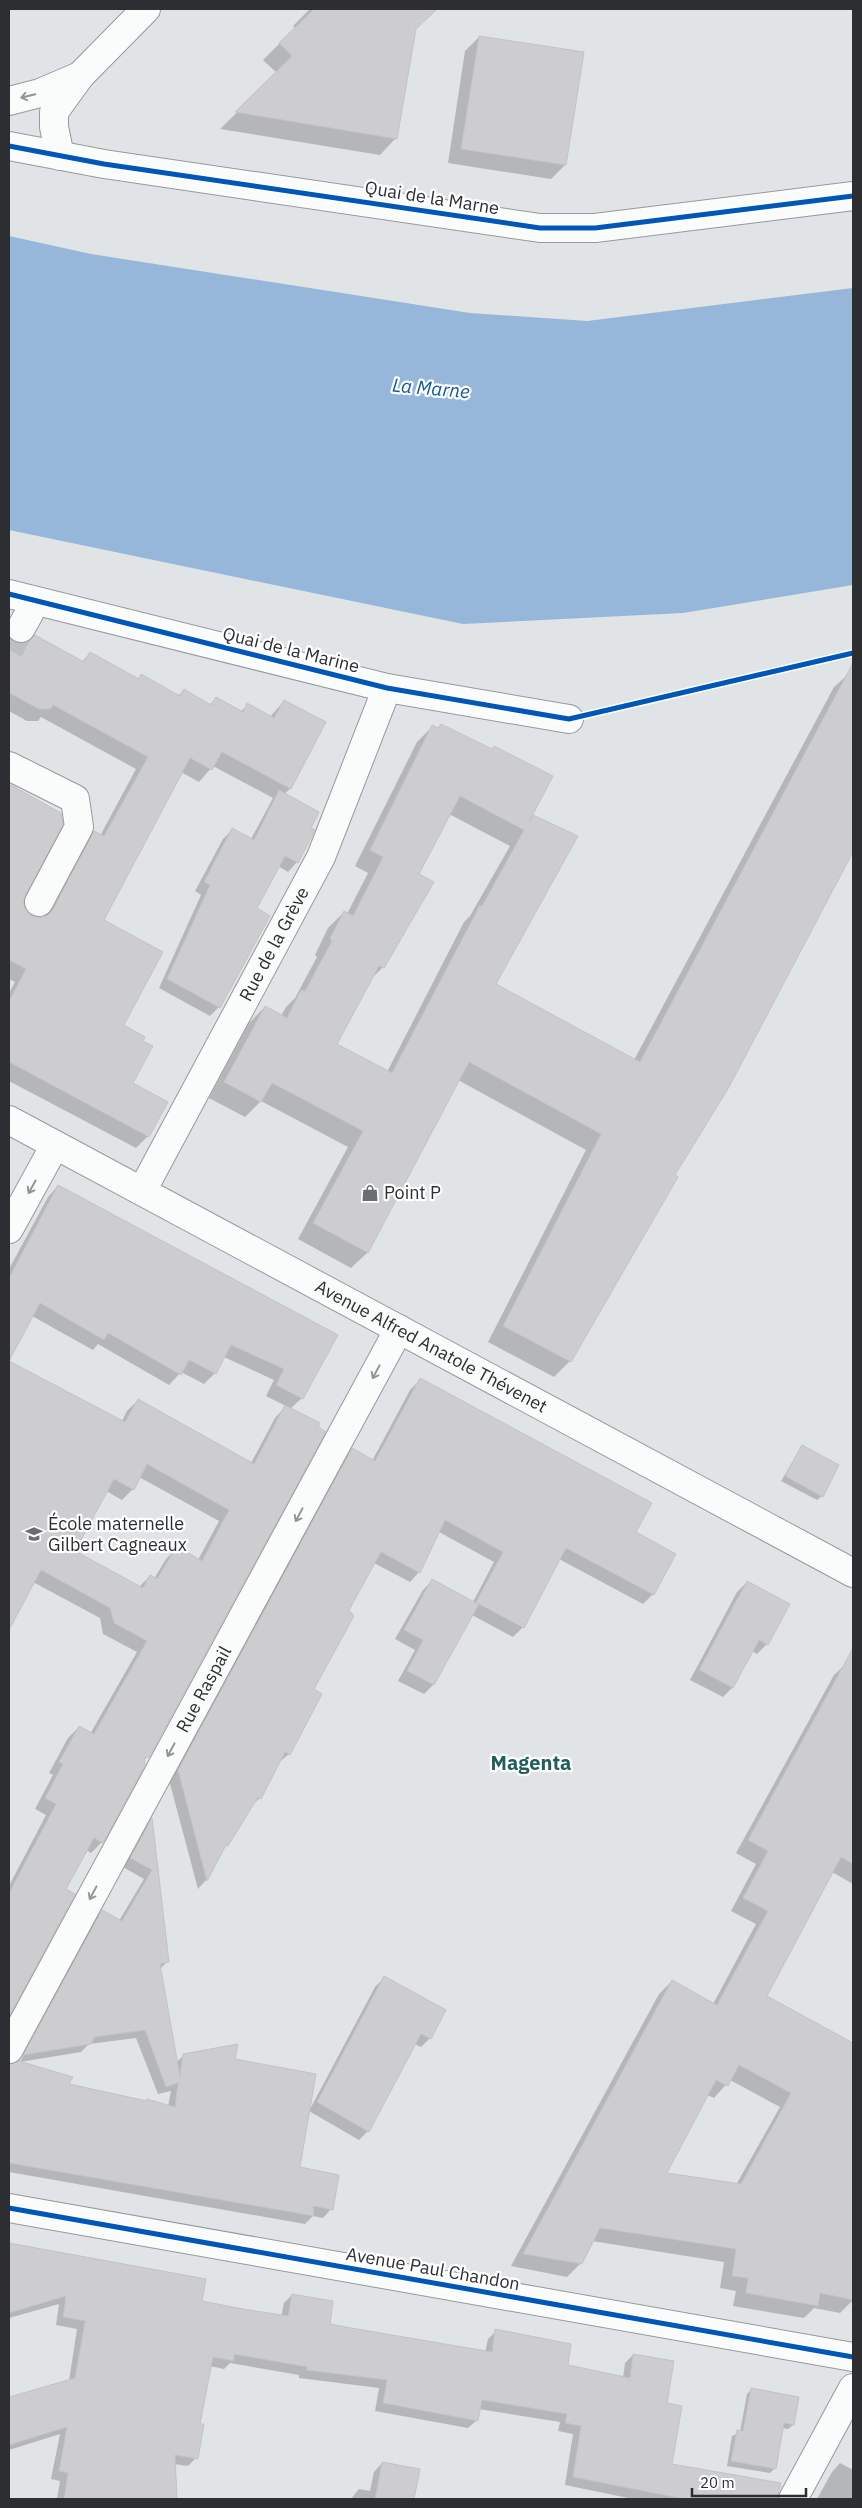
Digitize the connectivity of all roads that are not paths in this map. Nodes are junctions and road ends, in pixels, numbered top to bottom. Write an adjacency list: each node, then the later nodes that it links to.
1 (146, 9): 2 (street)
2 (80, 76): 3 (street, one-way to 3); 5 (street)
3 (9, 101)
4 (9, 146): 5 (street, Quai de la Marne)
5 (60, 156): 6 (street, Quai de la Marne)
6 (853, 196)
7 (9, 594): 8 (street, Quai de la Marine)
8 (36, 601): 9 (street); 10 (street, Quai de la Marine)
9 (21, 628)
10 (387, 688): 11 (street, Quai de la Marine); 16 (street, Rue de la Grève)
11 (569, 719)
12 (9, 766): 13 (street)
13 (39, 902)
14 (9, 1120): 15 (street, Avenue Alfred Anatole Thévenet)
15 (55, 1145): 16 (street, Avenue Alfred Anatole Thévenet); 17 (street, one-way to 17)
16 (142, 1191): 18 (street, Avenue Alfred Anatole Thévenet)
17 (9, 1229)
18 (399, 1329): 19 (street, Avenue Alfred Anatole Thévenet); 20 (street, Rue Raspail, one-way to 20)
19 (853, 1573)
20 (9, 2049)
21 (9, 2208): 22 (street, Avenue Paul Chandon)
22 (853, 2357)
23 (853, 2388): 24 (street)
24 (793, 2499)

